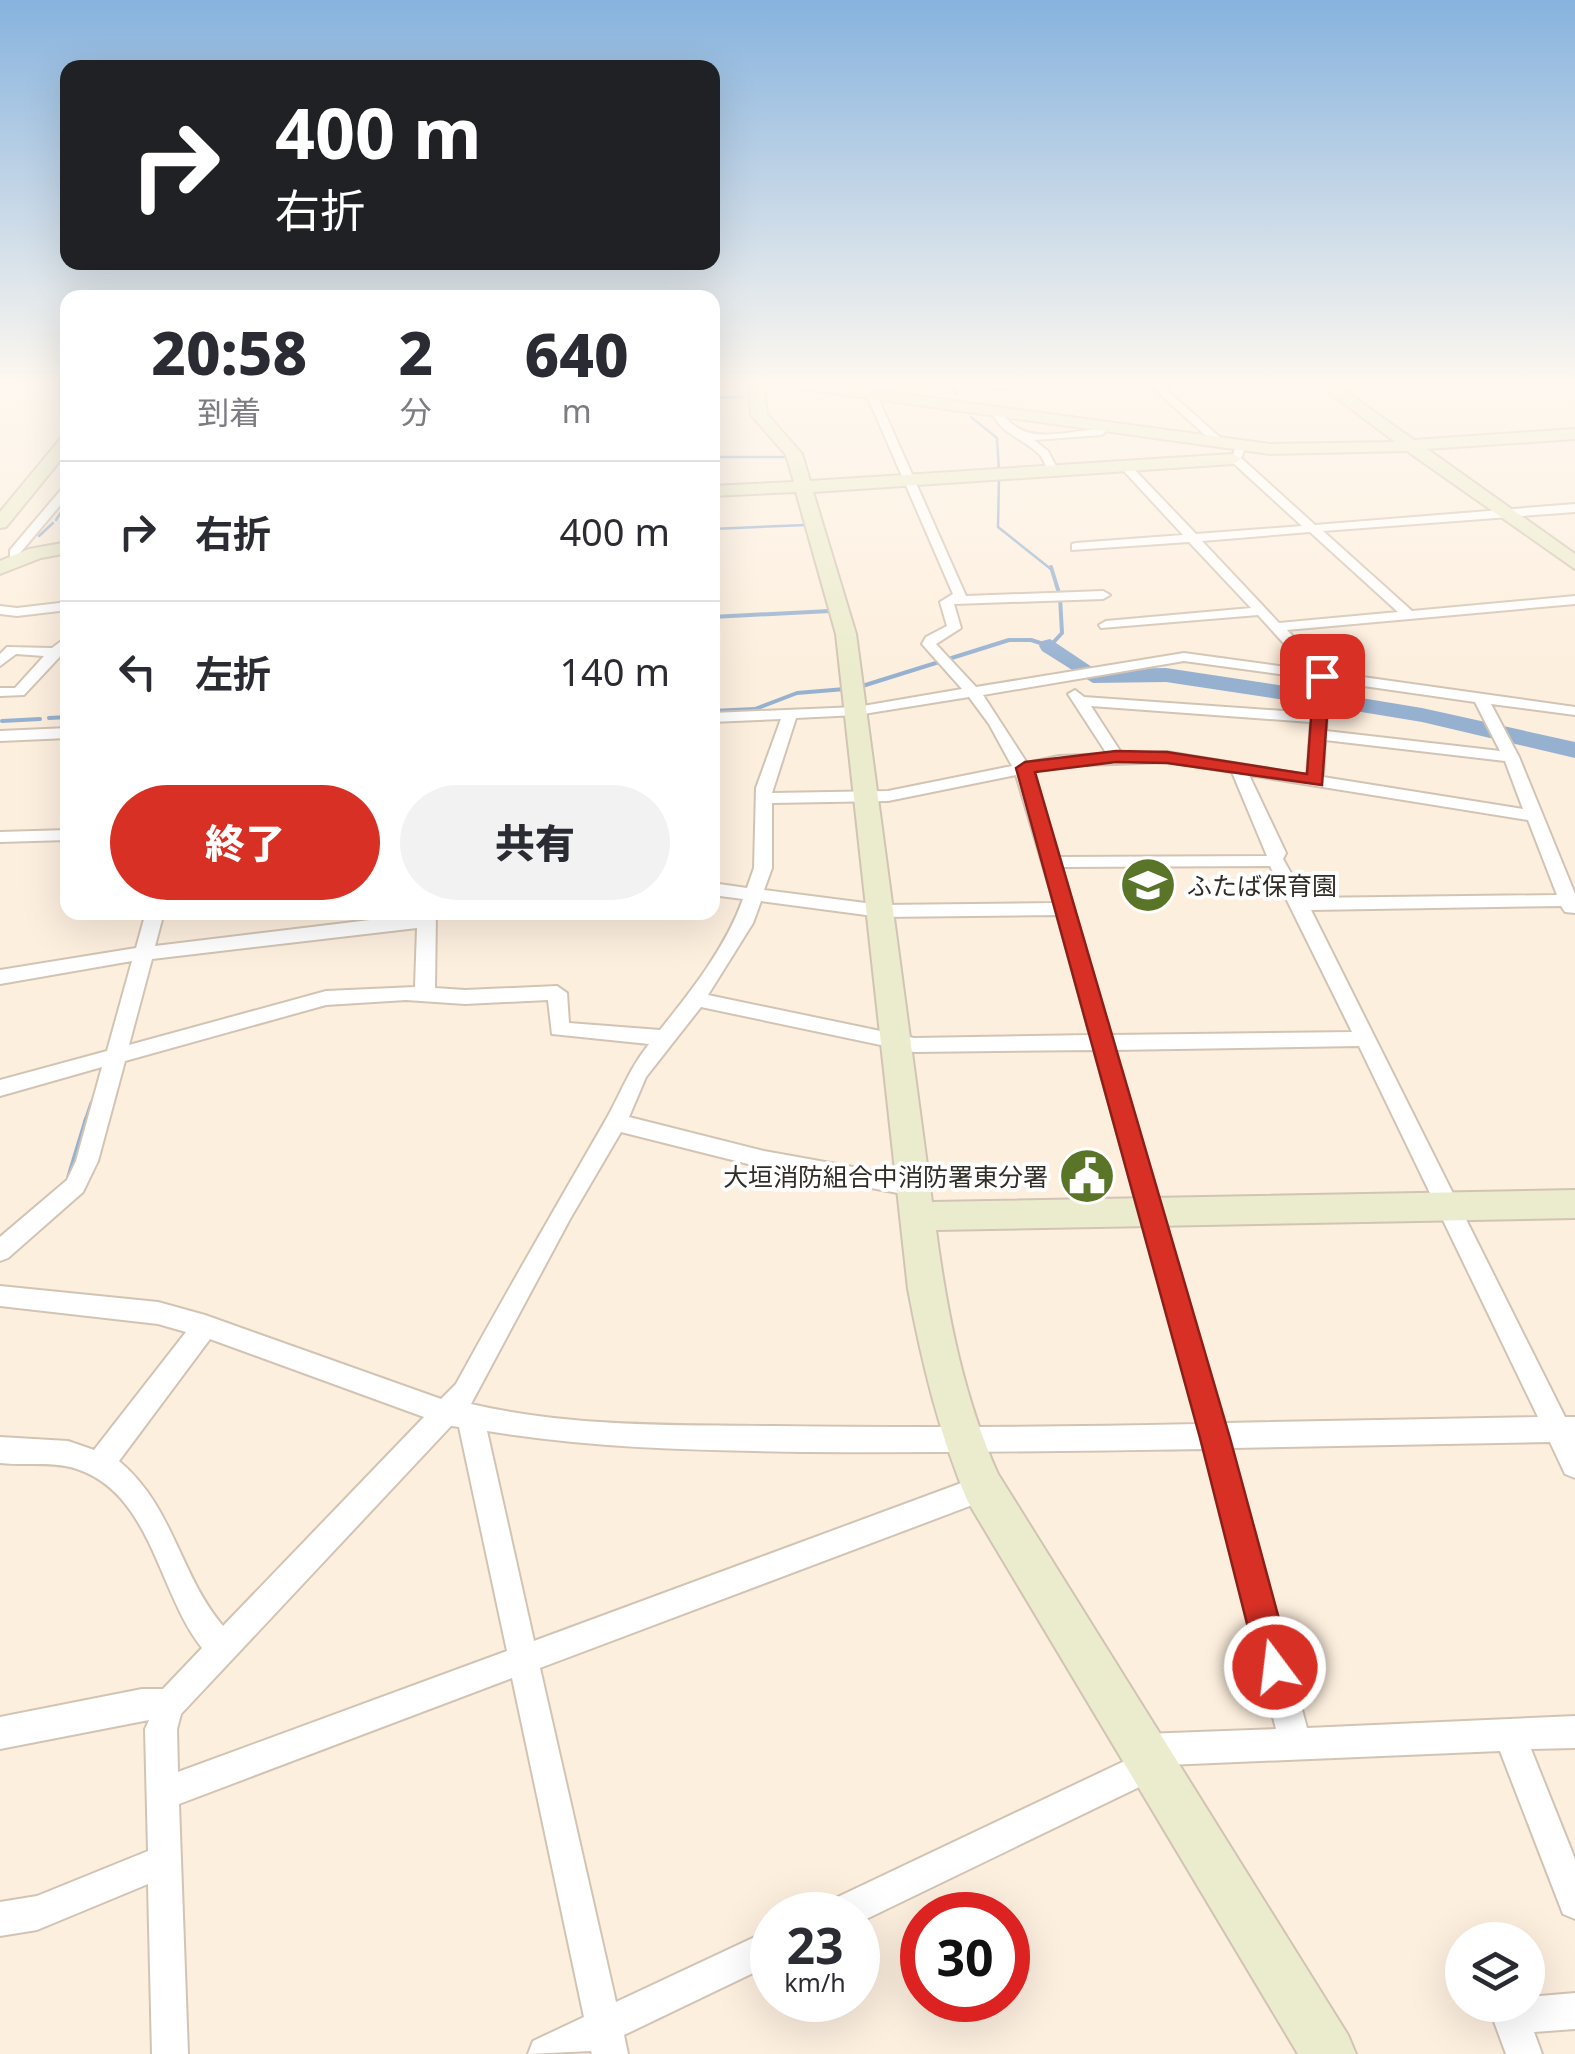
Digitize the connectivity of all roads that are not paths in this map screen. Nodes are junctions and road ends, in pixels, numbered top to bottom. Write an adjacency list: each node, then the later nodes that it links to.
1 (36, 480): 13 (street)
2 (800, 480): 8 (street)
3 (941, 480): 7 (street)
4 (1138, 480): 15 (street)
5 (1266, 480): 14 (street)
6 (1460, 480): 12 (street)
7 (911, 482): 8 (street); 21 (street)
8 (802, 487): 9 (street); 38 (street)
9 (720, 491)
10 (60, 501): 19 (street)
11 (1575, 508): 12 (street)
12 (1507, 513): 14 (street); 18 (street)
13 (0, 523)
14 (1314, 528): 15 (street); 26 (street)
15 (1194, 538): 16 (street); 25 (street)
16 (1076, 547)
17 (60, 549): 19 (street)
18 (1575, 562)
19 (7, 564)
20 (1104, 595): 21 (street)
21 (952, 600): 35 (street)
22 (1575, 600): 26 (street)
23 (60, 607): 24 (street)
24 (0, 610)
25 (1262, 611): 27 (street); 28 (street)
26 (1408, 615): 28 (street)
27 (1106, 626)
28 (1276, 626): 33 (street)
29 (60, 646): 30 (street)
30 (53, 652): 31 (street); 34 (street)
31 (0, 662)
32 (1062, 676): 33 (street); 35 (street); 37 (street)
33 (1322, 676): 36 (street); 42 (street)
34 (0, 692)
35 (972, 692): 38 (street); 47 (street)
36 (1482, 698): 39 (street); 46 (street)
37 (1079, 701): 42 (street); 45 (street)
38 (856, 711): 40 (street); 51 (street)
39 (1575, 711)
40 (789, 717): 41 (street); 50 (street)
41 (720, 718)
42 (1319, 726): 46 (street); 49 (street)
43 (60, 733): 44 (street)
44 (0, 736)
45 (1116, 756): 47 (street); 48 (street)
46 (1511, 757): 52 (street)
47 (1025, 768): 51 (street); 56 (street)
48 (1238, 768): 49 (street); 55 (street)
49 (1315, 781): 52 (street)
50 (763, 798): 51 (street); 58 (street)
51 (867, 798): 62 (street)
52 (1535, 816): 60 (street)
53 (60, 835): 54 (street)
54 (0, 836)
55 (1274, 861): 56 (street); 59 (street)
56 (1052, 862): 61 (street)
57 (720, 890): 58 (street)
58 (755, 894): 62 (street); 69 (street)
59 (1299, 904): 60 (street); 71 (street)
60 (1572, 905)
61 (1064, 909): 62 (street); 73 (street)
62 (882, 912): 72 (street)
63 (153, 920): 66 (street)
64 (402, 920): 66 (street)
65 (426, 920): 68 (street)
66 (144, 953): 67 (street); 74 (street)
67 (0, 977)
68 (424, 994): 70 (street); 74 (street)
69 (696, 999): 70 (street); 72 (street)
70 (665, 1038): 76 (street)
71 (1366, 1038): 73 (street); 79 (street)
72 (896, 1041): 73 (street); 77 (street)
73 (1102, 1042): 80 (street)
74 (116, 1058): 75 (street); 81 (street)
75 (0, 1088)
76 (616, 1122): 77 (street); 84 (street)
77 (916, 1202): 80 (street); 87 (street)
78 (1575, 1204): 79 (street)
79 (1447, 1206): 80 (street); 85 (street)
80 (1150, 1212): 86 (street)
81 (0, 1251)
82 (0, 1296): 83 (street)
83 (205, 1326): 84 (street); 90 (street)
84 (458, 1415): 87 (street); 92 (street); 93 (street)
85 (1566, 1429): 86 (street); 89 (street)
86 (1215, 1438): 87 (street); 98 (street)
87 (963, 1440): 91 (street)
88 (0, 1450): 90 (street)
89 (1575, 1465)
90 (99, 1466): 92 (street)
91 (983, 1488): 93 (street); 99 (street)
92 (222, 1647): 94 (street)
93 (521, 1660): 100 (street); 107 (street)
94 (169, 1705): 95 (street); 100 (street)
95 (0, 1732)
96 (1575, 1732): 97 (street)
97 (1510, 1734): 98 (street); 103 (street)
98 (1294, 1743): 99 (street)
99 (1147, 1757): 102 (street); 110 (street)
100 (165, 1793): 101 (street)
101 (165, 1861): 104 (street); 108 (street)
102 (880, 1893)
103 (1575, 1902)
104 (0, 1919)
105 (750, 1959): 107 (street)
106 (1575, 2011): 111 (street)
107 (607, 2040): 109 (street)
108 (170, 2054)
109 (546, 2054)
110 (1329, 2054)
111 (1524, 2054)

